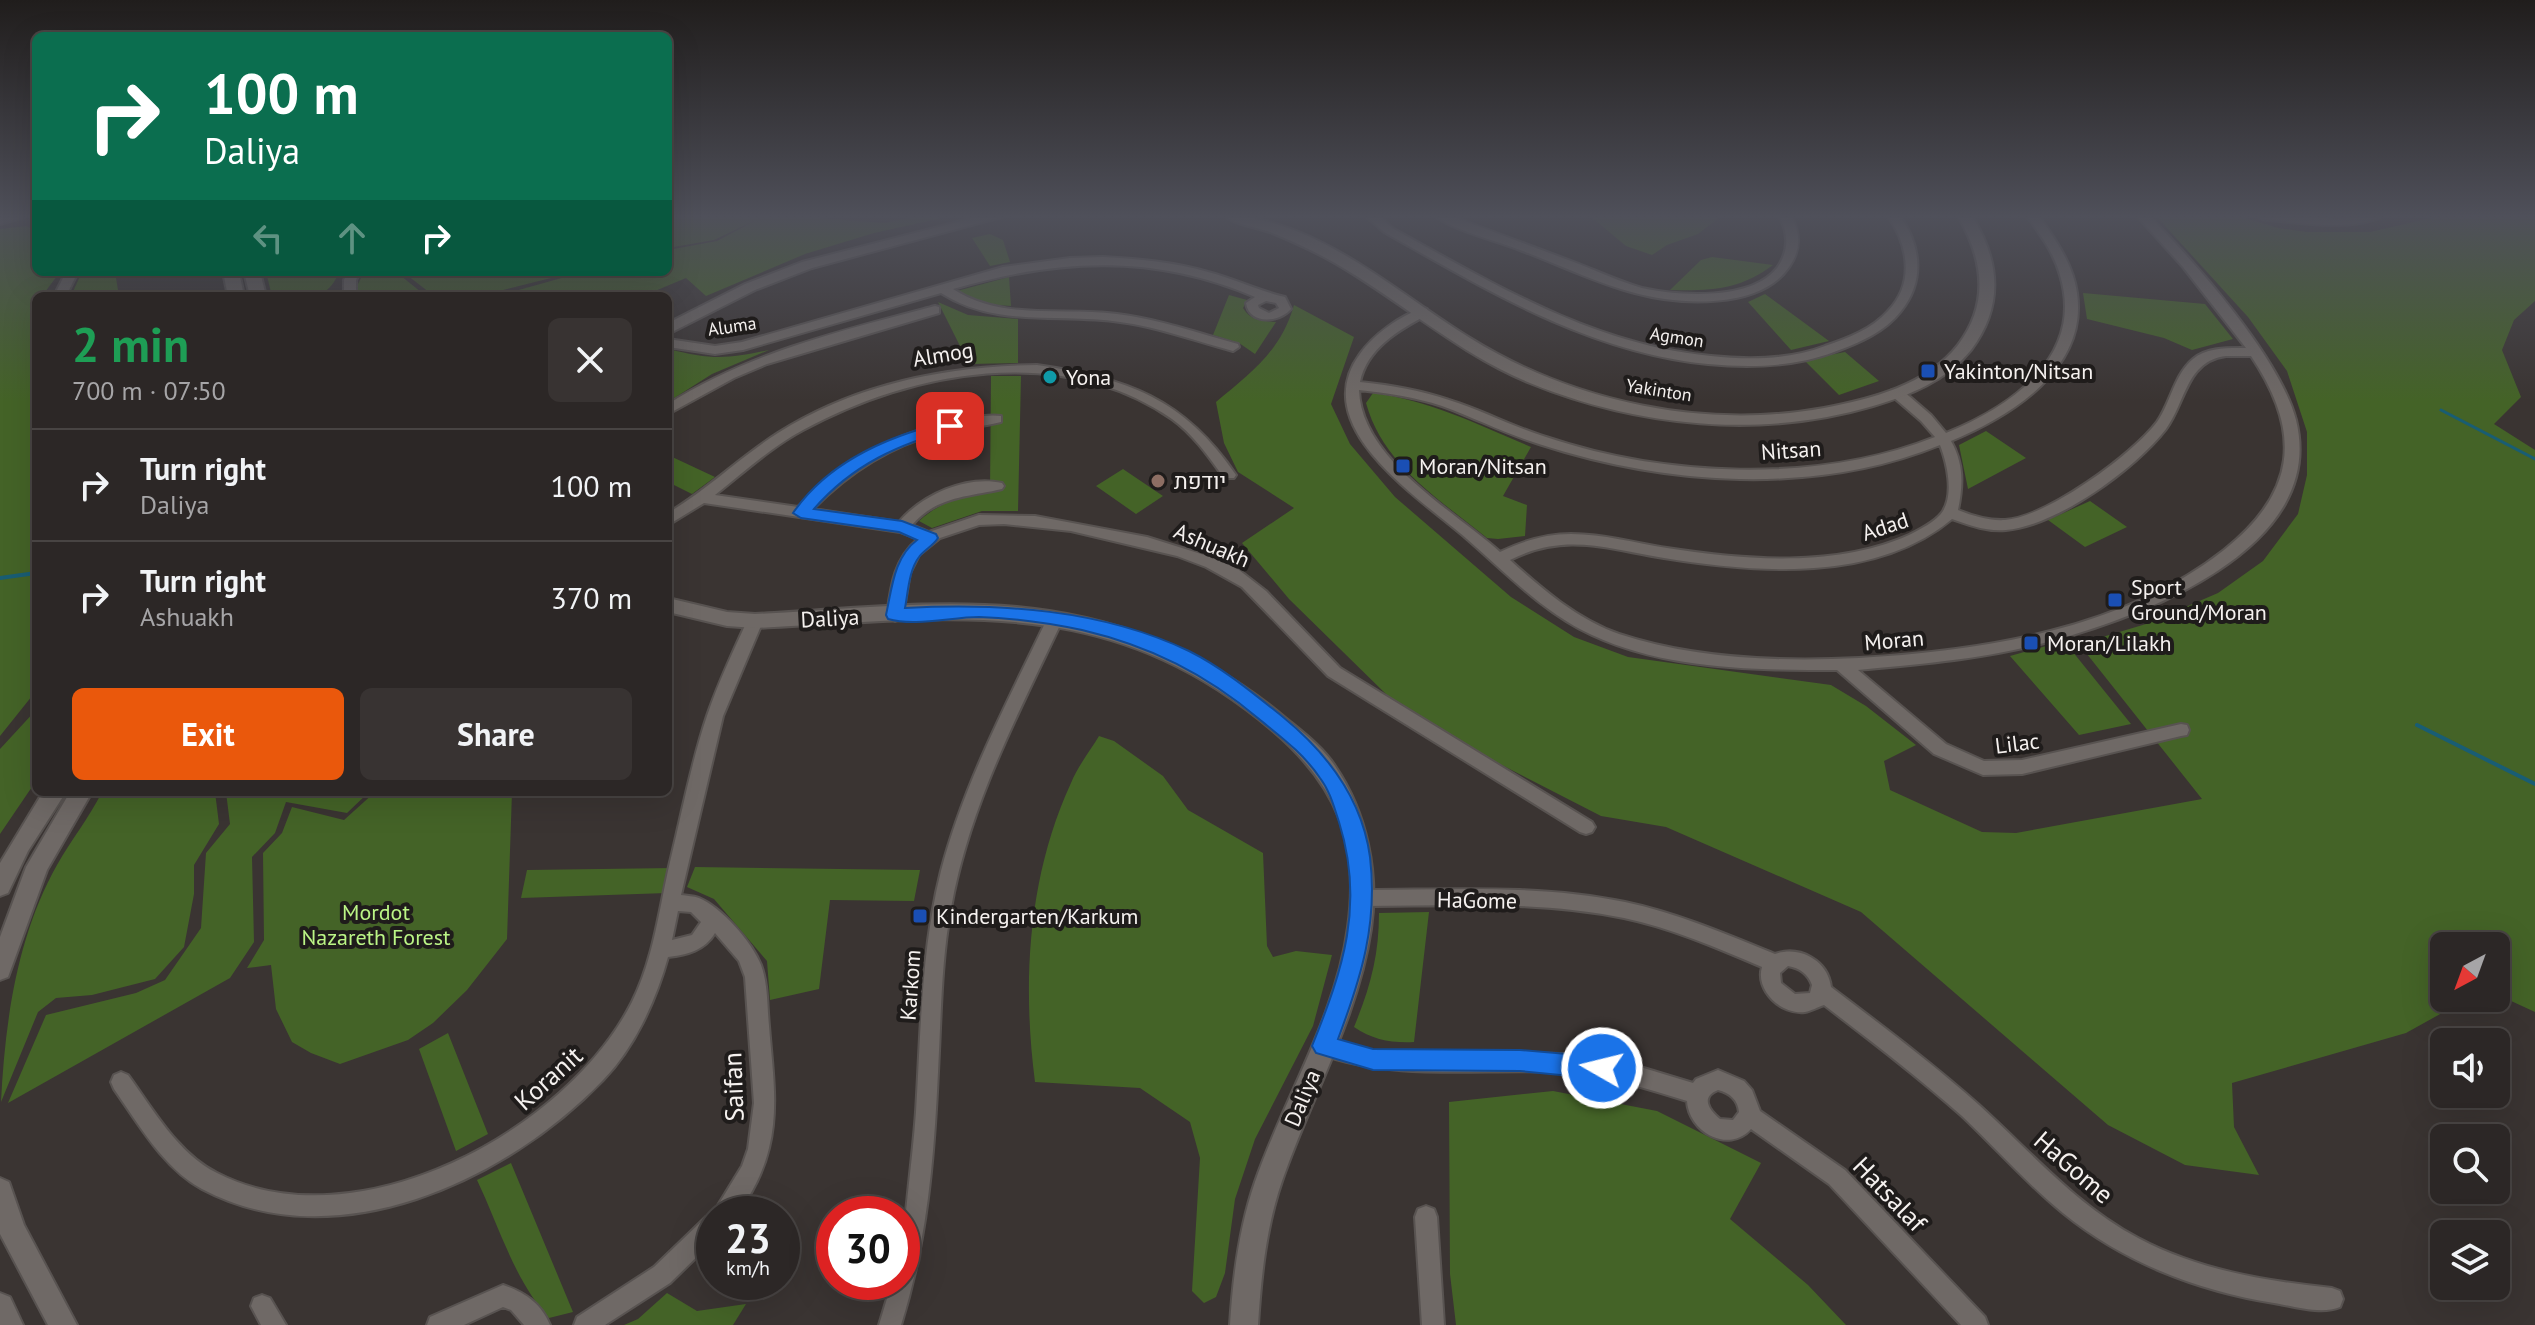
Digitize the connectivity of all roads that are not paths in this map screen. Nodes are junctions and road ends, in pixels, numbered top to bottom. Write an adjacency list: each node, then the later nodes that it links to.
1 (776, 278): 16 (street)
2 (981, 278): 12 (street, Aluma)
3 (1216, 278): 13 (street, Aluma)
4 (1370, 278): 15 (street, Yakinton)
5 (1479, 278): 8 (street, Agmon)
6 (1604, 278): 7 (street)
7 (1770, 278)
8 (1912, 278)
9 (1988, 278): 21 (street, Yakinton)
10 (2070, 278): 24 (street, Nitsan)
11 (2199, 278): 19 (street, Moran)
12 (942, 288): 17 (street, Aluma); 18 (street)
13 (1265, 297)
14 (935, 310): 22 (street)
15 (1423, 312): 20 (street); 21 (street, Yakinton)
16 (672, 333)
17 (672, 338)
18 (1233, 347)
19 (2257, 352): 29 (street); 38 (street, Moran)
20 (1353, 385): 24 (street, Nitsan); 33 (street, Moran)
21 (1897, 393): 24 (street)
22 (672, 407)
23 (996, 419): 28 (street)
24 (1945, 440): 29 (street)
25 (1229, 475): 27 (street, Almog)
26 (997, 486): 31 (street)
27 (702, 498): 28 (street); 30 (street, Almog)
28 (801, 513): 31 (street)
29 (1950, 513): 33 (street, Adad)
30 (672, 517)
31 (902, 527): 32 (street)
32 (930, 538): 35 (street, Ashuakh); 42 (street, Ashuakh)
33 (1499, 559): 38 (street, Moran)
34 (672, 606): 37 (street, Daliya)
35 (895, 615): 36 (street, Daliya); 37 (street, Daliya)
36 (1055, 619): 44 (street, Daliya); 69 (street, Karkom)
37 (755, 621): 45 (street, Koranit)
38 (1842, 665): 39 (street, Lilac)
39 (2181, 730)
40 (52, 796): 43 (street)
41 (79, 796): 51 (street)
42 (1586, 827)
43 (0, 886)
44 (1361, 898): 50 (street, HaGome); 53 (street, Daliya)
45 (670, 902): 46 (street); 48 (street, Koranit)
46 (705, 911): 47 (street); 49 (street, Saifan)
47 (693, 946): 48 (street); 49 (street)
48 (660, 949): 54 (street, Koranit)
49 (743, 951): 58 (street, Saifan)
50 (1775, 963): 52 (street); 52 (street)
51 (0, 969)
52 (1822, 992): 61 (street, HaGome)
53 (1324, 1046): 55 (street); 63 (street, Daliya)
54 (121, 1082)
55 (1697, 1094): 56 (street); 56 (street)
56 (1750, 1116): 71 (street, Hatsalaf)
57 (0, 1191): 65 (street)
58 (735, 1196)
59 (1426, 1217): 70 (street)
60 (696, 1242): 68 (street)
61 (2332, 1299)
62 (0, 1307): 64 (street)
63 (1240, 1324)
64 (9, 1325)
65 (63, 1325)
66 (438, 1325): 67 (street)
67 (539, 1325)
68 (585, 1325)
69 (890, 1325)
70 (1433, 1325)
71 (1977, 1325)

